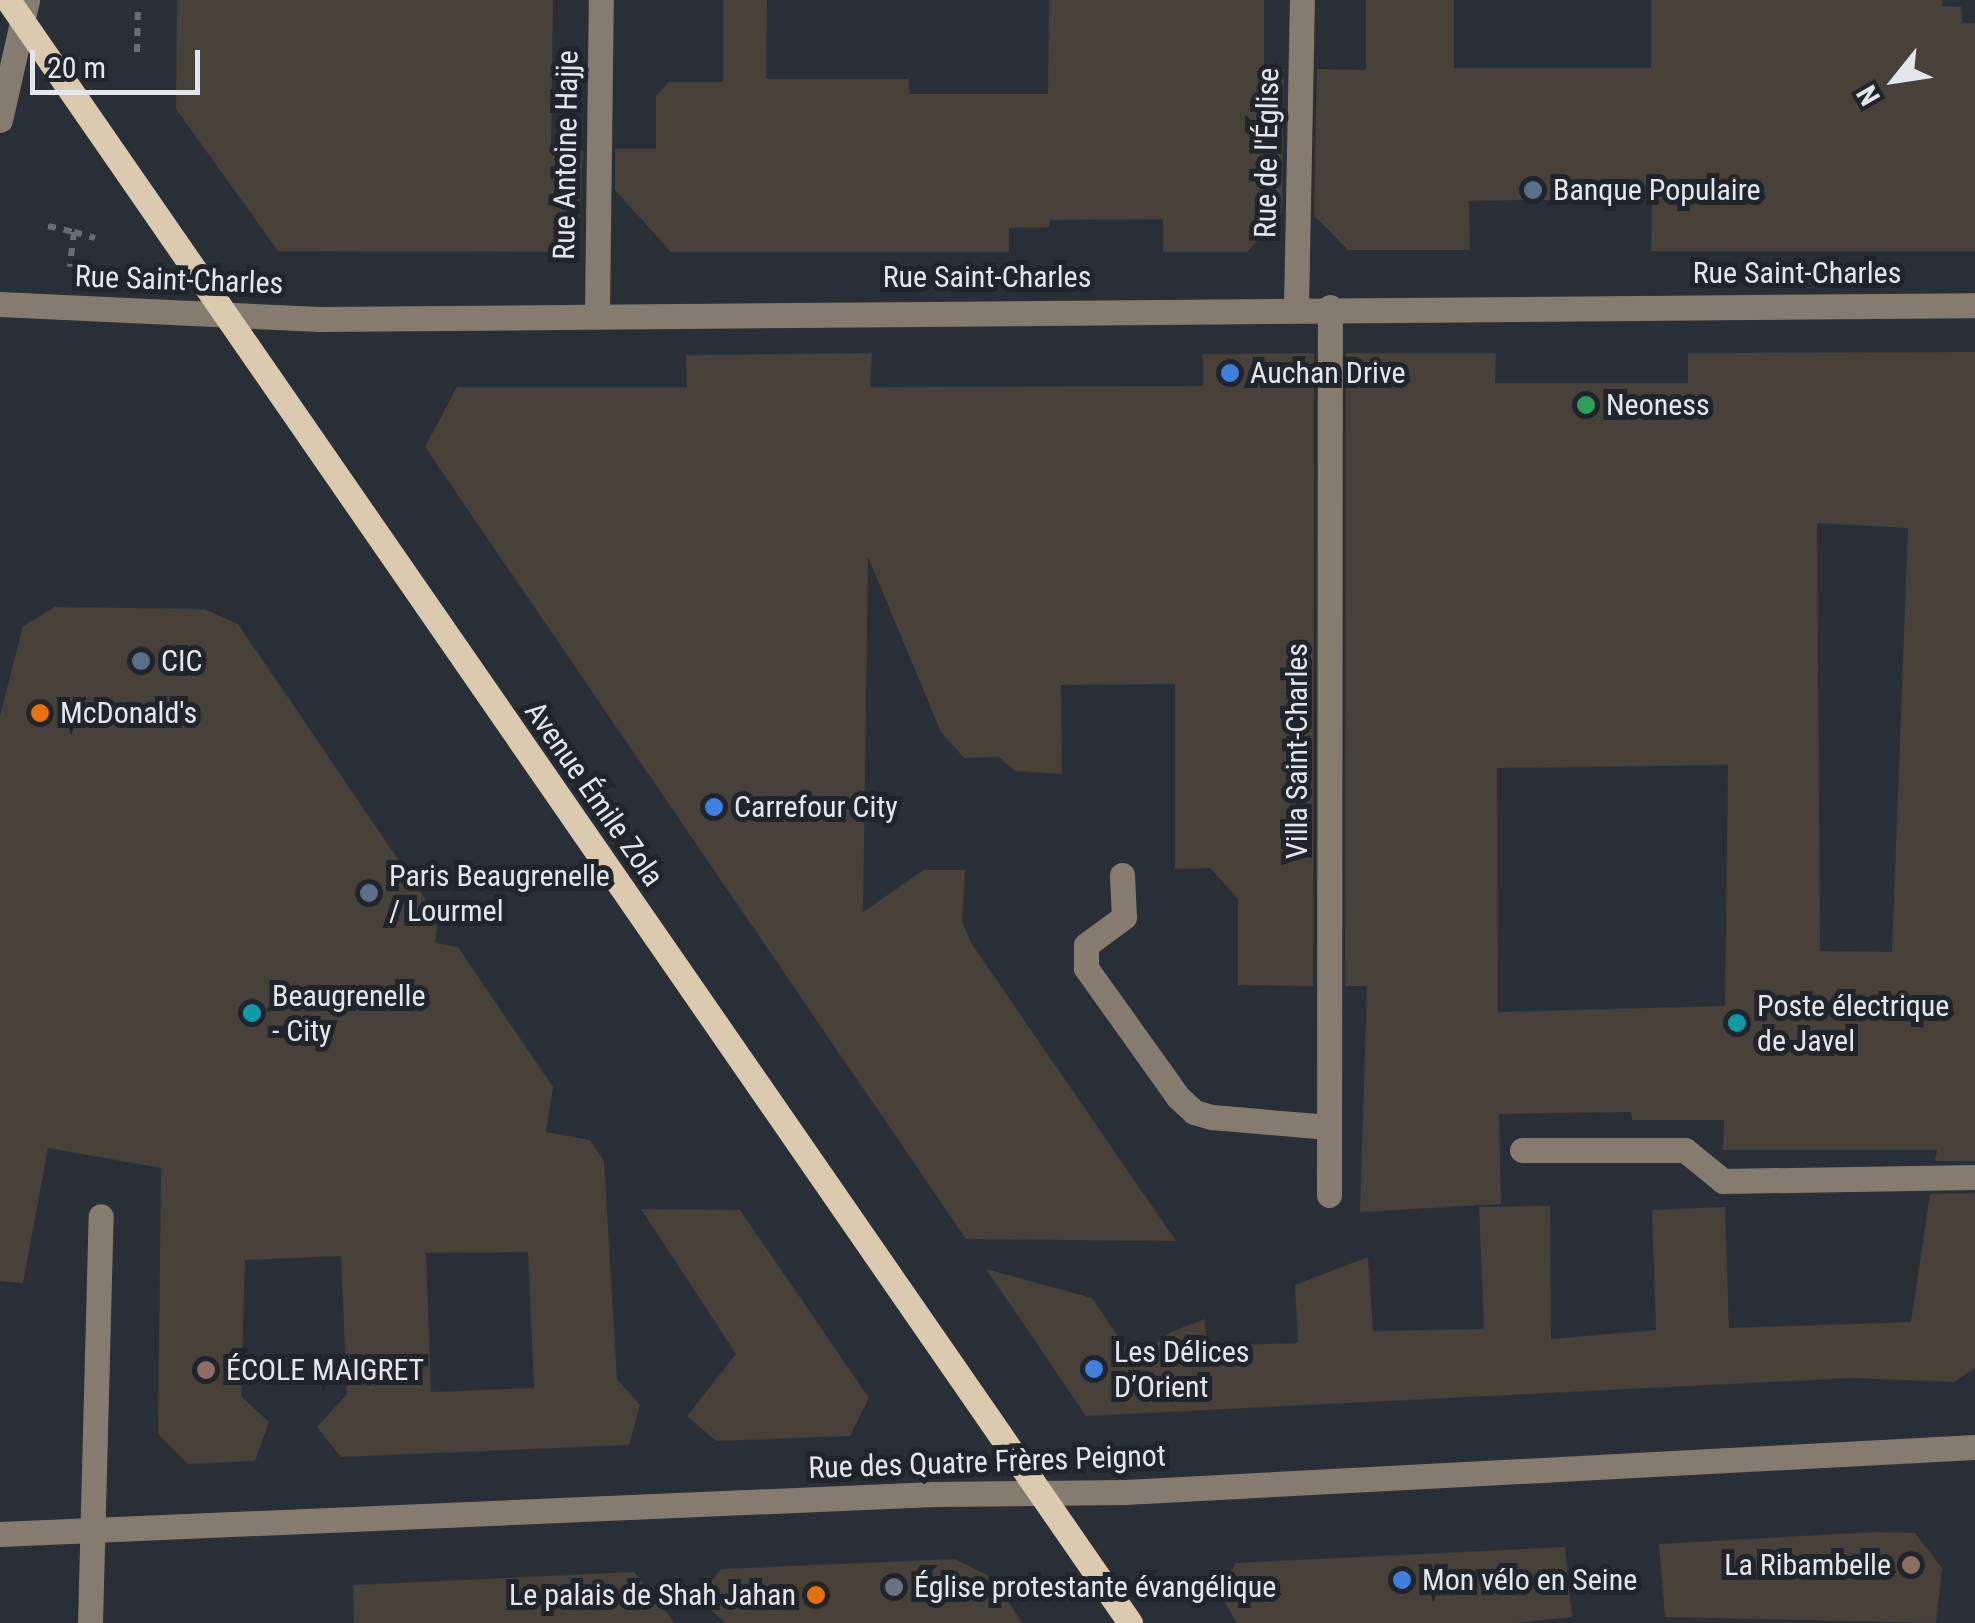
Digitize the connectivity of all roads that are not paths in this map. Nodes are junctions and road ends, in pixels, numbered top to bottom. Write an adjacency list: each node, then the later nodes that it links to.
1 (602, 0): 9 (street, Rue Antoine Hajje)
2 (1302, 0): 7 (street, Rue de l'Église)
3 (19, 7): 4 (street); 10 (main road, Avenue Émile Zola)
4 (0, 120)
5 (0, 304): 10 (street, Rue Saint-Charles)
6 (1975, 305): 8 (street, Rue Saint-Charles)
7 (1296, 308): 8 (street, Rue Saint-Charles); 9 (street, Rue Saint-Charles)
8 (1330, 308): 12 (street, Villa Saint-Charles)
9 (597, 312): 10 (street, Rue Saint-Charles)
10 (223, 314): 18 (main road, Avenue Émile Zola)
11 (1122, 875): 12 (street)
12 (1329, 1126): 15 (street, Villa Saint-Charles)
13 (1522, 1150): 14 (street)
14 (1975, 1176)
15 (1329, 1194)
16 (101, 1216): 19 (street)
17 (1975, 1448): 18 (street, Rue des Quatre Frères Peignot)
18 (1040, 1493): 19 (street, Rue des Quatre Frères Peignot); 22 (main road, Avenue Émile Zola)
19 (94, 1530): 20 (street, Rue des Quatre Frères Peignot); 21 (street)
20 (0, 1534)
21 (90, 1623)
22 (1130, 1623)

